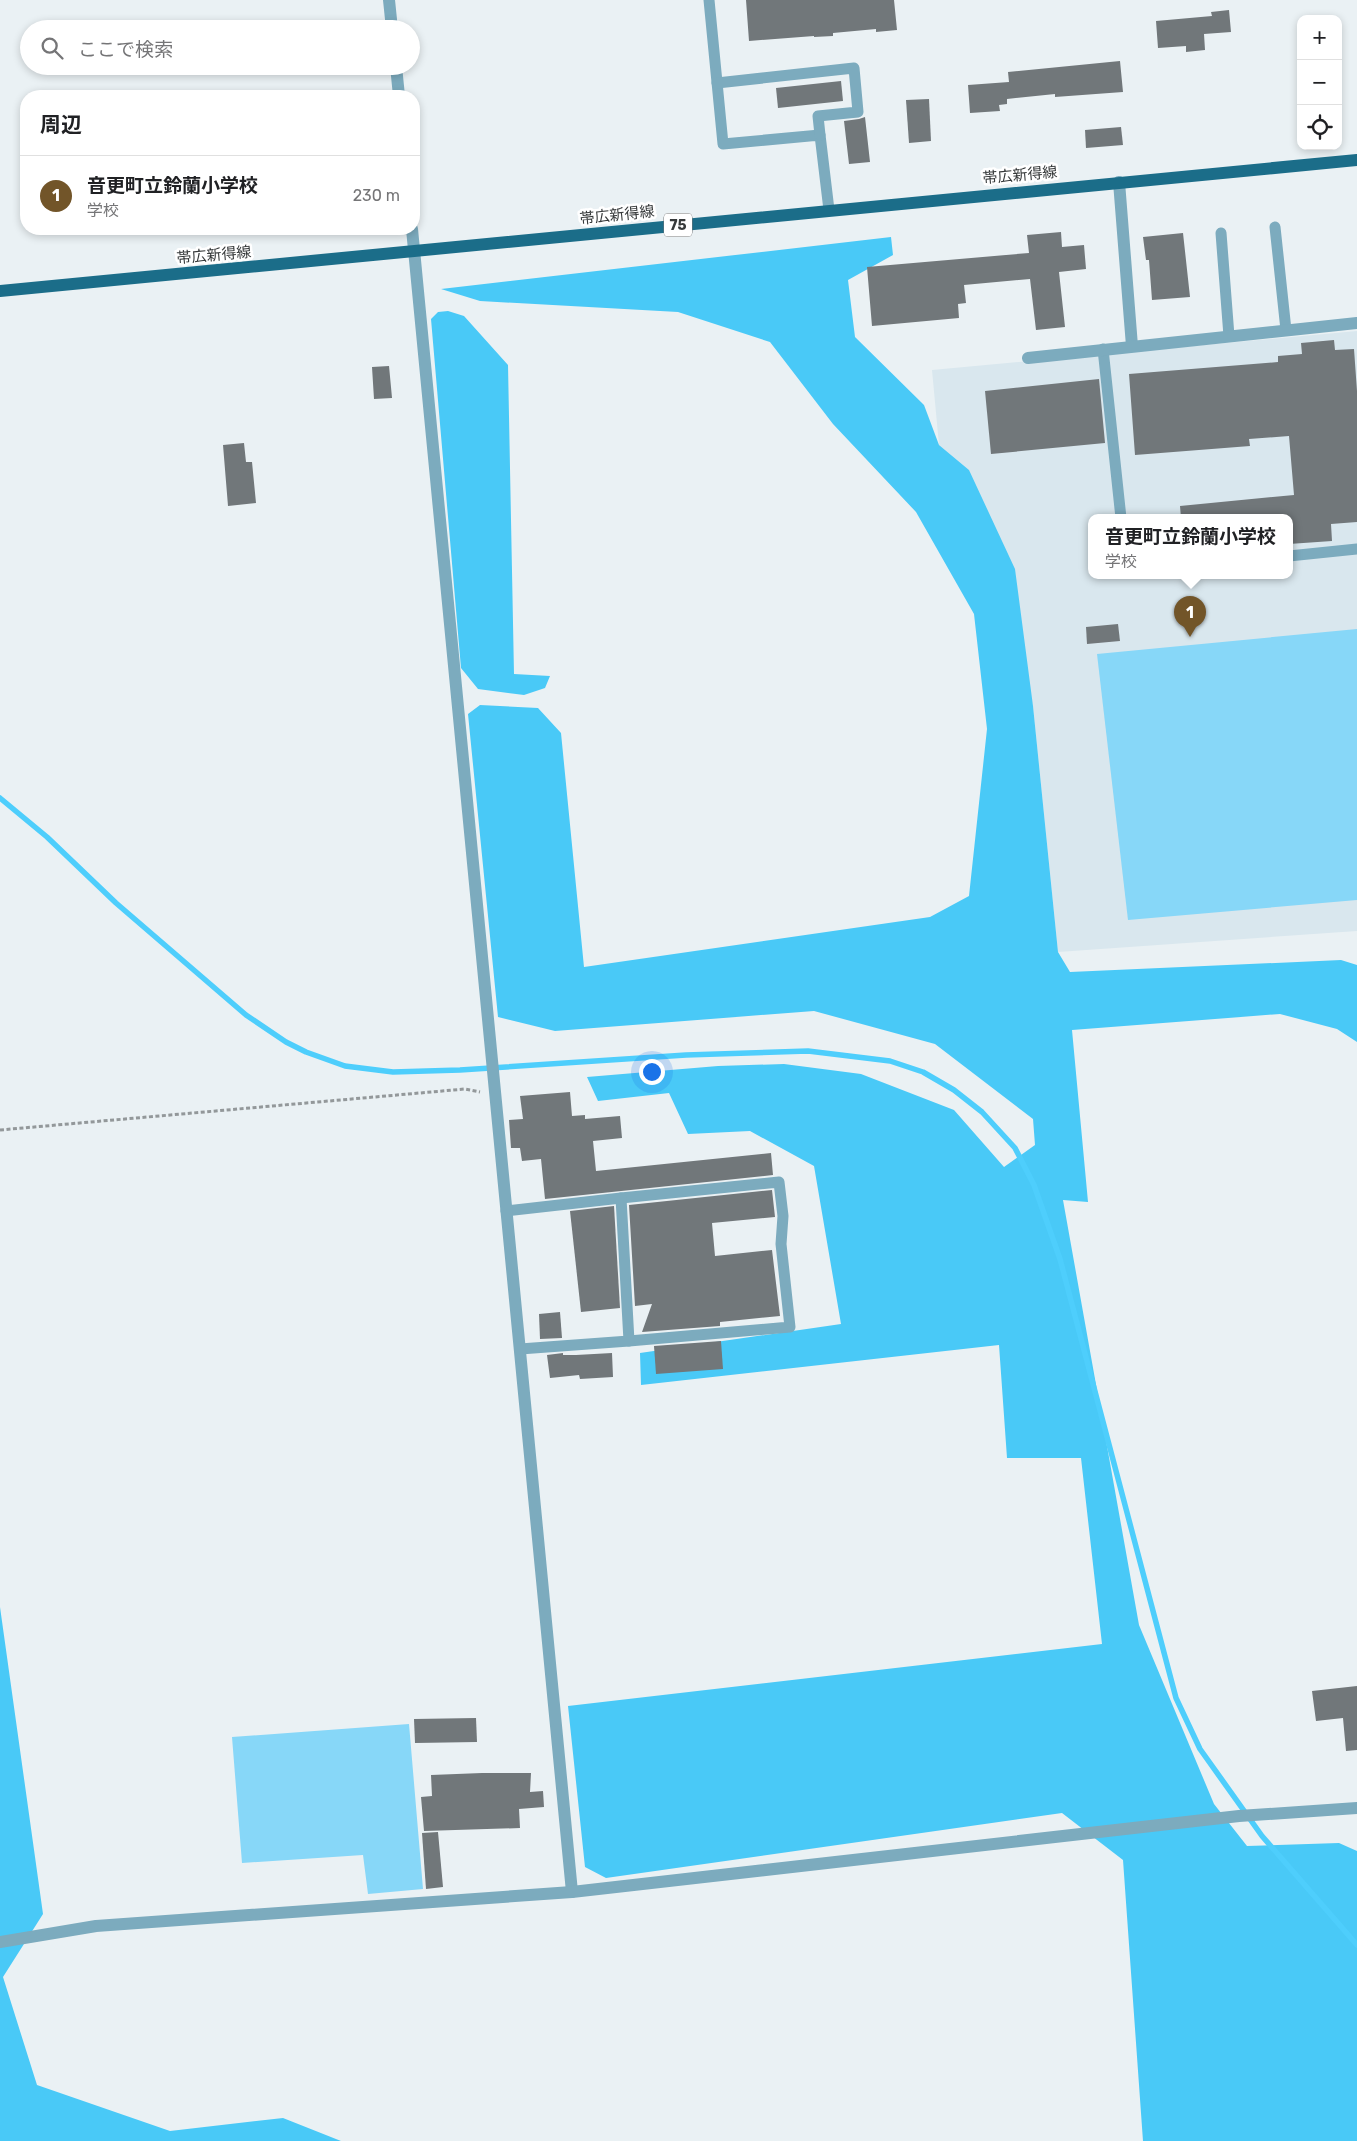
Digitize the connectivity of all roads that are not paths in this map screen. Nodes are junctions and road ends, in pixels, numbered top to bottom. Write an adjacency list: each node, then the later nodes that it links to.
1 (389, 0): 3 (street)
2 (709, 0): 5 (lane)
3 (391, 20)
4 (397, 75): 6 (street)
5 (717, 83): 7 (lane); 7 (lane)
6 (398, 90)
7 (820, 135): 10 (lane)
8 (1357, 160): 9 (main road, 帯広新得線 / 75)
9 (1119, 182): 10 (main road, 帯広新得線 / 75); 19 (street)
10 (829, 210): 14 (main road, 帯広新得線 / 75)
11 (1274, 227): 17 (lane)
12 (1221, 233): 18 (lane)
13 (413, 235): 14 (street)
14 (414, 252): 15 (main road, 帯広新得線 / 75); 26 (street)
15 (0, 291)
16 (1357, 323): 17 (street)
17 (1286, 330): 18 (street)
18 (1229, 336): 19 (street)
19 (1132, 346): 20 (street)
20 (1103, 349): 21 (street); 22 (lane)
21 (1028, 358)
22 (1120, 514)
23 (1357, 549): 24 (lane)
24 (1293, 556)
25 (620, 1198): 26 (lane); 27 (lane); 27 (lane)
26 (506, 1211): 28 (street)
27 (629, 1340): 28 (lane)
28 (520, 1349): 30 (street)
29 (1357, 1808): 30 (street)
30 (572, 1892): 31 (street)
31 (0, 1942)

